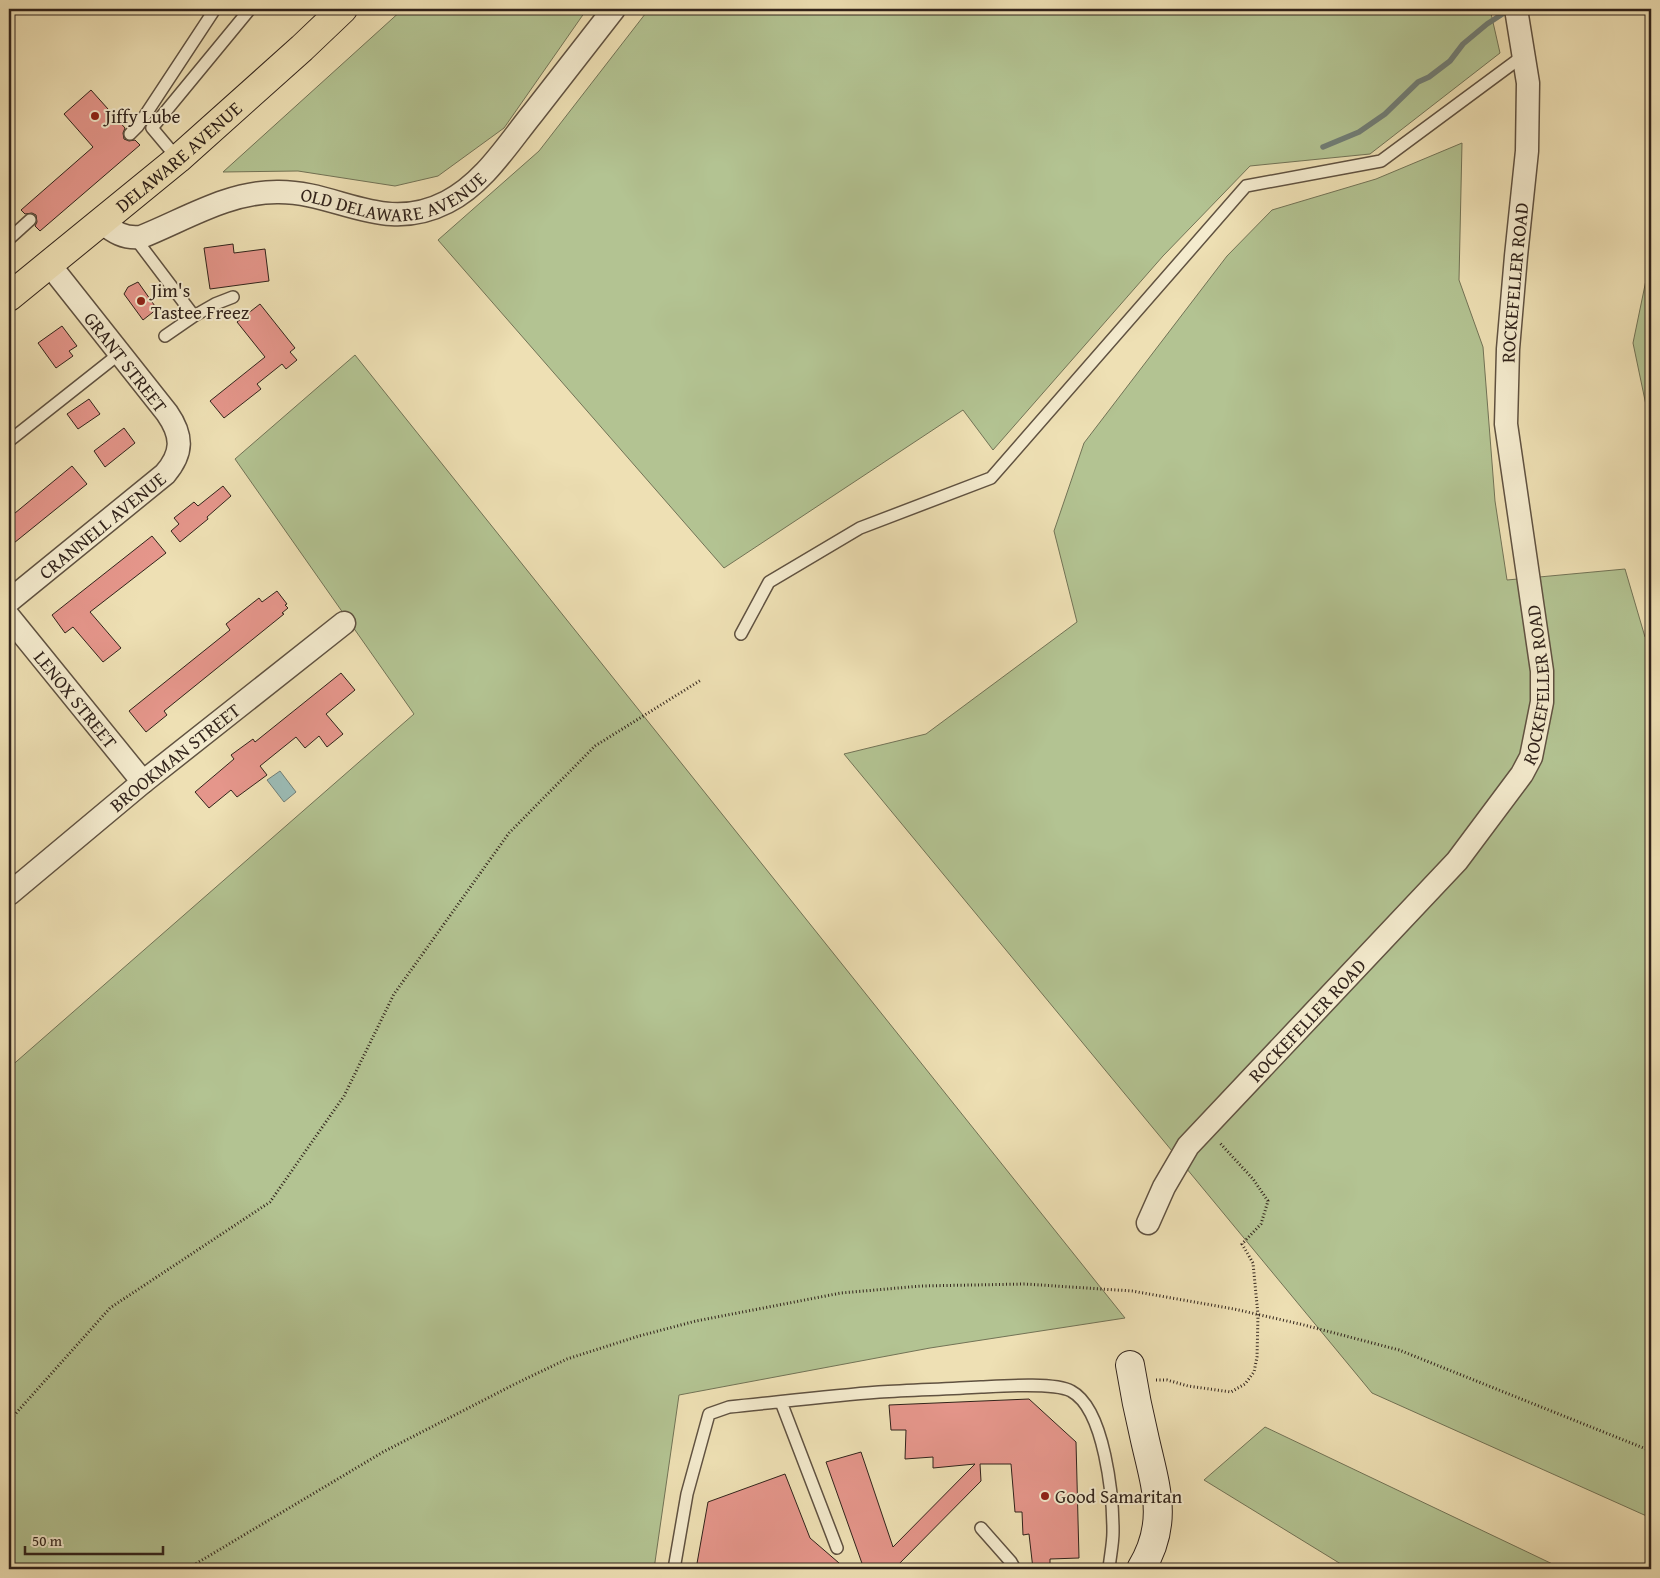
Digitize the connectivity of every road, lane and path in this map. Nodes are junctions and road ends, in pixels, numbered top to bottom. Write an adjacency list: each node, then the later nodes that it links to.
1 (215, 9): 7 (lane)
2 (250, 9): 8 (lane)
3 (343, 9): 8 (main road, DELAWARE AVENUE)
4 (614, 9): 11 (street, OLD DELAWARE AVENUE)
5 (1516, 9): 6 (street, ROCKEFELLER ROAD)
6 (1523, 56): 24 (lane); 28 (street, ROCKEFELLER ROAD)
7 (130, 134)
8 (178, 159): 10 (main road, DELAWARE AVENUE)
9 (30, 220): 12 (lane)
10 (101, 222): 11 (street); 13 (main road, DELAWARE AVENUE)
11 (135, 238): 16 (lane)
12 (9, 239)
13 (49, 264): 14 (main road, DELAWARE AVENUE); 18 (street, GRANT STREET)
14 (9, 297)
15 (233, 297): 16 (lane)
16 (194, 316): 17 (lane)
17 (165, 336)
18 (119, 354): 19 (lane); 20 (street, GRANT STREET)
19 (9, 441)
20 (170, 467): 21 (street, CRANNELL AVENUE)
21 (9, 601)
22 (9, 618): 26 (street, LENOX STREET)
23 (344, 623): 26 (street, BROOKMAN STREET)
24 (741, 634)
25 (701, 680): 33 (path)
26 (143, 782): 27 (street, BROOKMAN STREET)
27 (9, 894)
28 (1206, 1128): 29 (street, ROCKEFELLER ROAD); 30 (path)
29 (1148, 1223)
30 (1258, 1315): 31 (path); 34 (path); 37 (path)
31 (1131, 1372): 41 (street)
32 (781, 1402): 36 (lane); 38 (lane); 40 (lane)
33 (9, 1421)
34 (1651, 1451)
35 (981, 1528): 39 (lane)
36 (837, 1548)
37 (187, 1569)
38 (674, 1569)
39 (1015, 1569)
40 (1109, 1569)
41 (1141, 1569)

